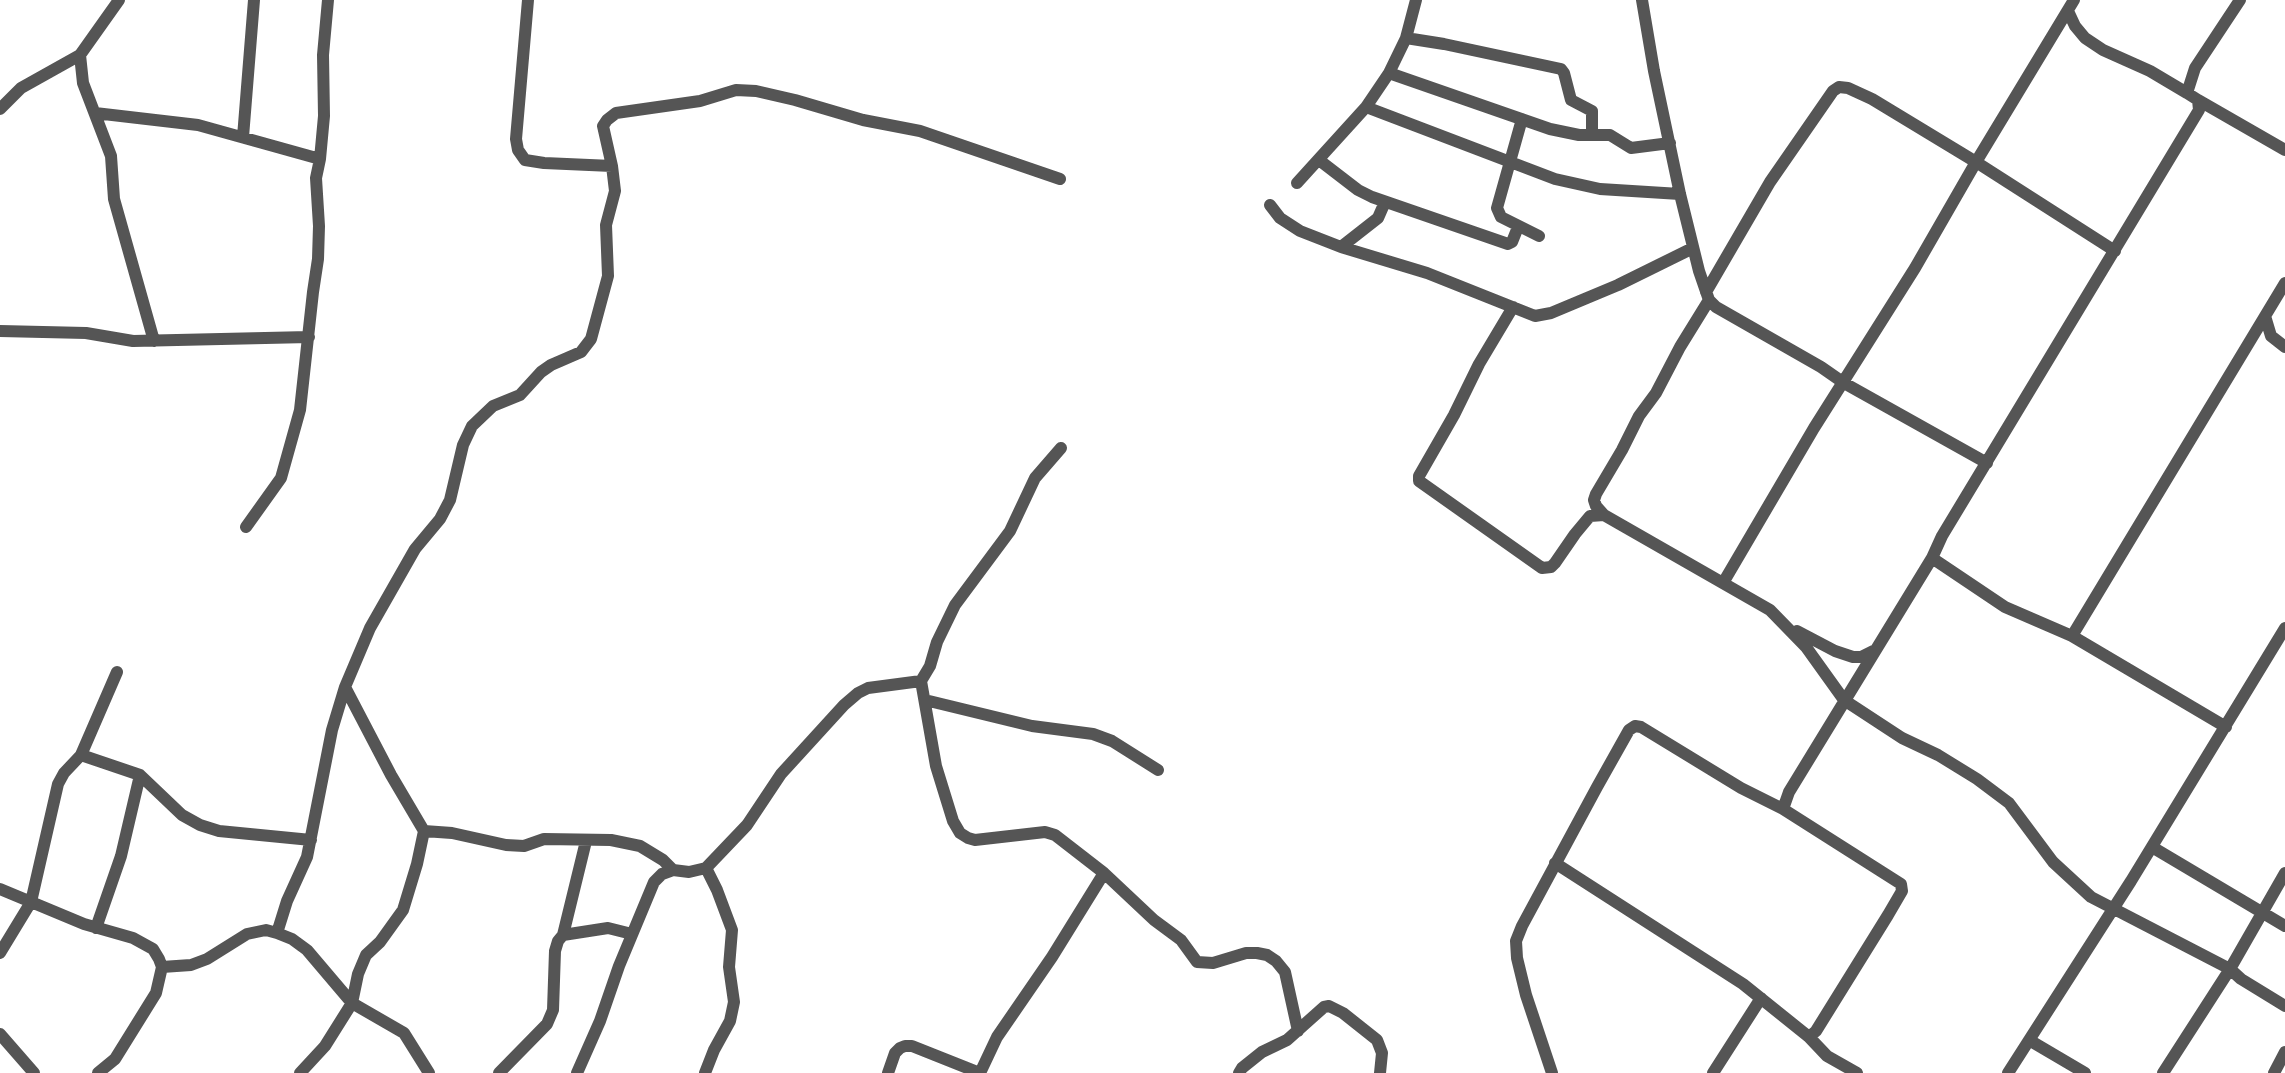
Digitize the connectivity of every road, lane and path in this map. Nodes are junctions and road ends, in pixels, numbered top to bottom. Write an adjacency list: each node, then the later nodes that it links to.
1 (120, 0): 10 (street)
2 (254, 0): 18 (street)
3 (328, 0): 21 (street)
4 (528, 0): 25 (street)
5 (1416, 0): 9 (street)
6 (1642, 0): 19 (street)
7 (2240, 0): 12 (street)
8 (2073, 4): 12 (street); 23 (street)
9 (1406, 38): 11 (street); 17 (street)
10 (80, 55): 14 (street); 15 (street)
11 (1389, 73): 13 (street); 16 (street)
12 (2193, 96): 20 (street); 35 (street)
13 (1366, 107): 22 (street); 24 (street)
14 (0, 109)
15 (95, 113): 18 (street); 42 (street)
16 (1522, 119): 17 (street); 24 (street)
17 (1592, 135): 19 (street)
18 (243, 137): 21 (street)
19 (1670, 143): 28 (street)
20 (2285, 150)
21 (320, 159): 41 (street)
22 (1319, 160): 27 (street); 29 (street)
23 (1976, 162): 35 (street); 37 (street); 44 (street)
24 (1509, 163): 28 (street); 31 (street)
25 (612, 166): 26 (street); 57 (street)
26 (1060, 179)
27 (1297, 183)
28 (1680, 194): 34 (street)
29 (1385, 202): 31 (street); 33 (street)
30 (1270, 205): 33 (street)
31 (1518, 227): 32 (street)
32 (1539, 236)
33 (1341, 247): 38 (street)
34 (1693, 248): 37 (street); 38 (street)
35 (2115, 251): 46 (street)
36 (2285, 282): 39 (street)
37 (1708, 296): 44 (street); 47 (street)
38 (1513, 307): 47 (street)
39 (2265, 316): 43 (street); 52 (street)
40 (0, 331): 42 (street)
41 (309, 337): 42 (street); 48 (street)
42 (154, 341)
43 (2285, 346)
44 (1843, 383): 46 (street); 50 (street)
45 (1061, 448): 56 (street)
46 (1987, 463): 49 (street)
47 (1604, 515): 50 (street)
48 (246, 527)
49 (1932, 558): 52 (street); 54 (street)
50 (1723, 583): 51 (street)
51 (1784, 624): 54 (street); 59 (street)
52 (2072, 636): 60 (street)
53 (2283, 636): 60 (street)
54 (1873, 651): 59 (street)
55 (117, 672): 61 (street)
56 (921, 681): 58 (street); 70 (street)
57 (345, 687): 65 (street); 66 (street)
58 (925, 700): 62 (street); 72 (street)
59 (1844, 700): 64 (street); 76 (street)
60 (2226, 727): 68 (street)
61 (81, 755): 63 (street); 75 (street)
62 (1158, 770)
63 (140, 775): 66 (street); 79 (street)
64 (1783, 809): 69 (street); 91 (street)
65 (424, 831): 67 (street); 87 (street)
66 (311, 840): 80 (street)
67 (586, 841): 71 (street); 82 (street)
68 (2152, 847): 76 (street); 77 (street)
69 (1555, 863): 86 (street); 104 (street)
70 (706, 868): 71 (street); 100 (street)
71 (673, 870): 81 (street)
72 (1104, 873): 89 (street); 101 (street)
73 (2285, 873): 77 (street)
74 (0, 890): 75 (street)
75 (31, 902): 79 (street); 83 (street)
76 (2113, 908): 85 (street); 92 (street)
77 (2263, 912): 78 (street); 85 (street)
78 (2285, 926)
79 (96, 928): 84 (street)
80 (277, 933): 84 (street); 87 (street)
81 (632, 934): 82 (street); 99 (street)
82 (563, 935): 98 (street)
83 (0, 953)
84 (162, 967): 94 (street)
85 (2230, 969): 88 (street); 109 (street)
86 (1761, 998): 91 (street); 105 (street)
87 (352, 1003): 96 (street); 97 (street)
88 (2285, 1006)
89 (1298, 1031): 102 (street); 103 (street)
90 (0, 1034): 95 (street)
91 (1808, 1037): 106 (street)
92 (2029, 1040): 107 (street); 108 (street)
93 (2284, 1057): 110 (street)
94 (104, 1071)
95 (34, 1073)
96 (300, 1073)
97 (429, 1073)
98 (499, 1073)
99 (577, 1073)
100 (705, 1073)
101 (888, 1073)
102 (1239, 1073)
103 (1380, 1073)
104 (1552, 1073)
105 (1713, 1073)
106 (1857, 1073)
107 (2008, 1073)
108 (2085, 1073)
109 (2162, 1073)
110 (2274, 1073)

